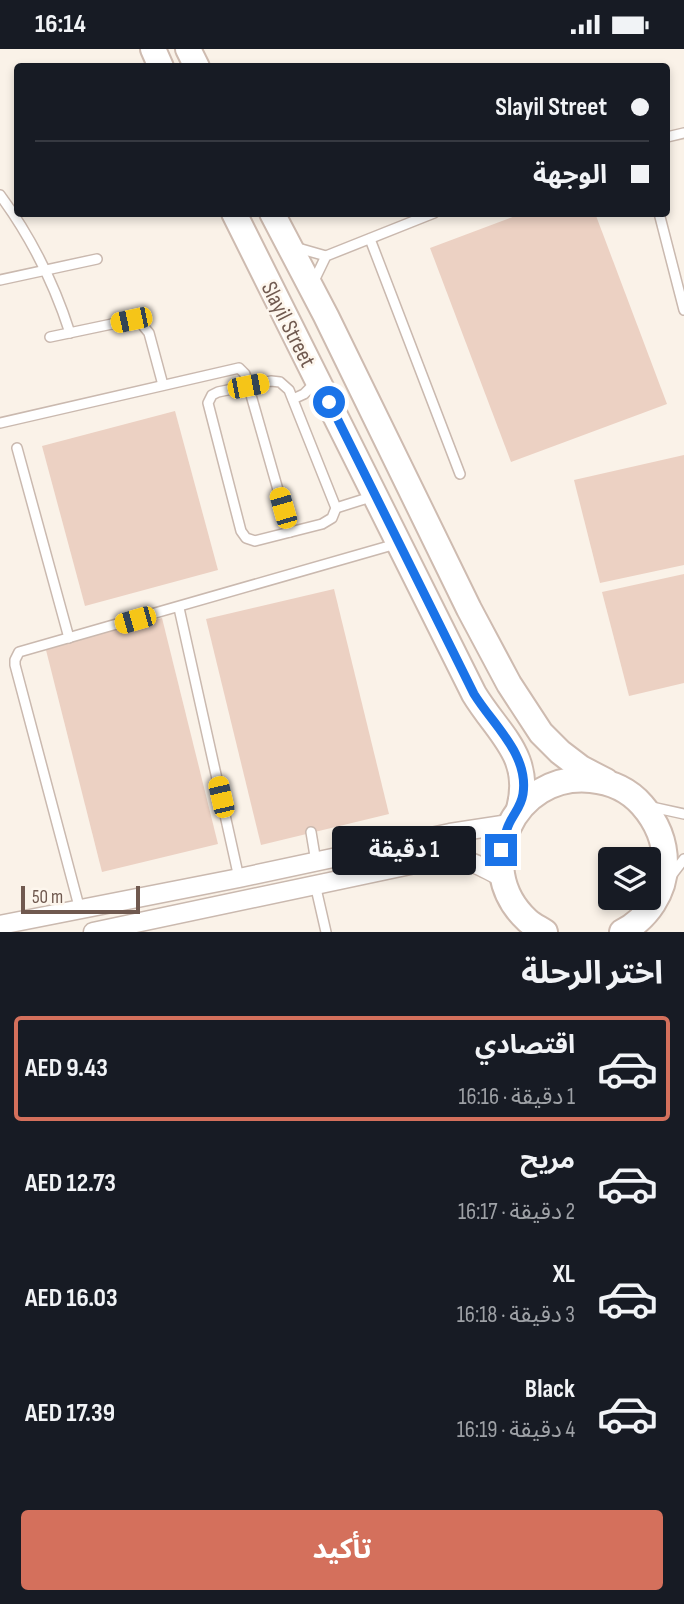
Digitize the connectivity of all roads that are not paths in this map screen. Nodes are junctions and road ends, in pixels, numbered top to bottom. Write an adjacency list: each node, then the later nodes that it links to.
1 (0, 195): 3 (lane)
2 (14, 217): 12 (lane)
3 (14, 217)
4 (236, 217): 18 (main road, Slayil Street)
5 (274, 217): 9 (main road, Slayil Street)
6 (424, 217): 8 (lane)
7 (660, 217): 15 (lane)
8 (370, 239): 10 (lane); 24 (lane)
9 (286, 241): 10 (lane); 14 (main road, Slayil Street)
10 (326, 256): 14 (lane)
11 (97, 259): 12 (lane)
12 (45, 270): 13 (lane); 16 (lane)
13 (0, 280)
14 (312, 289): 31 (main road, Slayil Street)
15 (684, 310)
16 (70, 333): 17 (lane); 19 (lane)
17 (50, 337)
18 (317, 379): 21 (lane); 25 (main road, Slayil Street)
19 (163, 385): 20 (lane); 22 (lane)
20 (248, 386): 21 (lane); 27 (lane); 27 (lane)
21 (293, 399): 26 (lane)
22 (0, 423)
23 (17, 448): 30 (lane)
24 (460, 474)
25 (376, 495): 26 (lane); 28 (main road, Slayil Street)
26 (336, 507): 27 (lane)
27 (290, 532)
28 (400, 543): 29 (lane); 34 (main road, Slayil Street)
29 (179, 608): 30 (lane); 39 (lane)
30 (69, 638): 43 (lane)
31 (606, 781): 32 (main road, Slayil Street); 34 (main road)
32 (641, 804): 33 (lane); 41 (main road)
33 (684, 814)
34 (514, 816): 37 (street); 38 (main road, Slayil Street)
35 (311, 832): 37 (lane)
36 (684, 859): 42 (lane)
37 (316, 862): 39 (street)
38 (503, 877): 40 (street); 47 (main road)
39 (239, 878): 43 (street)
40 (315, 884): 46 (street); 50 (lane)
41 (661, 888)
42 (661, 891)
43 (80, 910): 45 (street)
44 (650, 910): 48 (main road)
45 (0, 925)
46 (154, 925): 49 (street)
47 (536, 928)
48 (628, 930)
49 (93, 932)
50 (326, 932)

